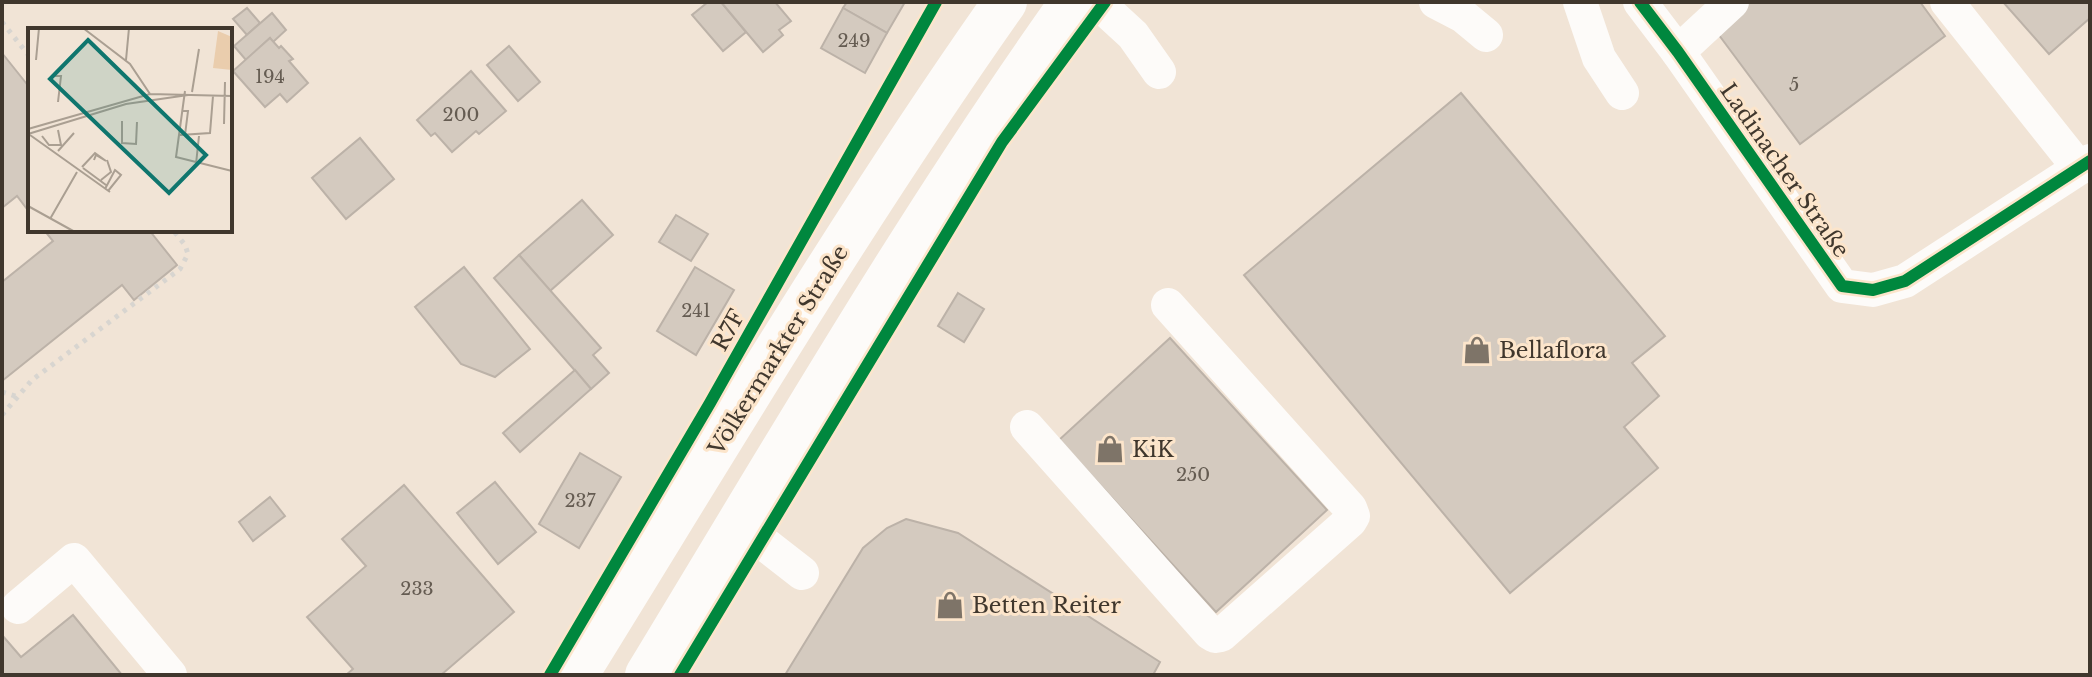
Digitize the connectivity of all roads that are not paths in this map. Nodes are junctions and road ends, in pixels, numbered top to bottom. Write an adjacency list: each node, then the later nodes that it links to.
1 (1005, 2): 14 (main road, Völkermarkter Straße)
2 (1072, 2): 15 (main road)
3 (1097, 2): 11 (street)
4 (1436, 2): 9 (street)
5 (1580, 2): 12 (street)
6 (1640, 2): 10 (street, Ladinacher Straße)
7 (1947, 2): 13 (street)
8 (1723, 5): 10 (street)
9 (1486, 35)
10 (1678, 52): 13 (street, Ladinacher Straße)
11 (1159, 72)
12 (1622, 93)
13 (2085, 165)
14 (867, 209): 15 (main road); 18 (main road, Völkermarkter Straße)
15 (911, 241): 19 (main road)
16 (1168, 305): 17 (street)
17 (1027, 427)
18 (689, 492): 19 (main road); 23 (main road, Völkermarkter Straße)
19 (739, 524): 20 (street); 24 (main road)
20 (802, 573)
21 (18, 607): 22 (street)
22 (170, 675)
23 (576, 675)
24 (647, 675)

